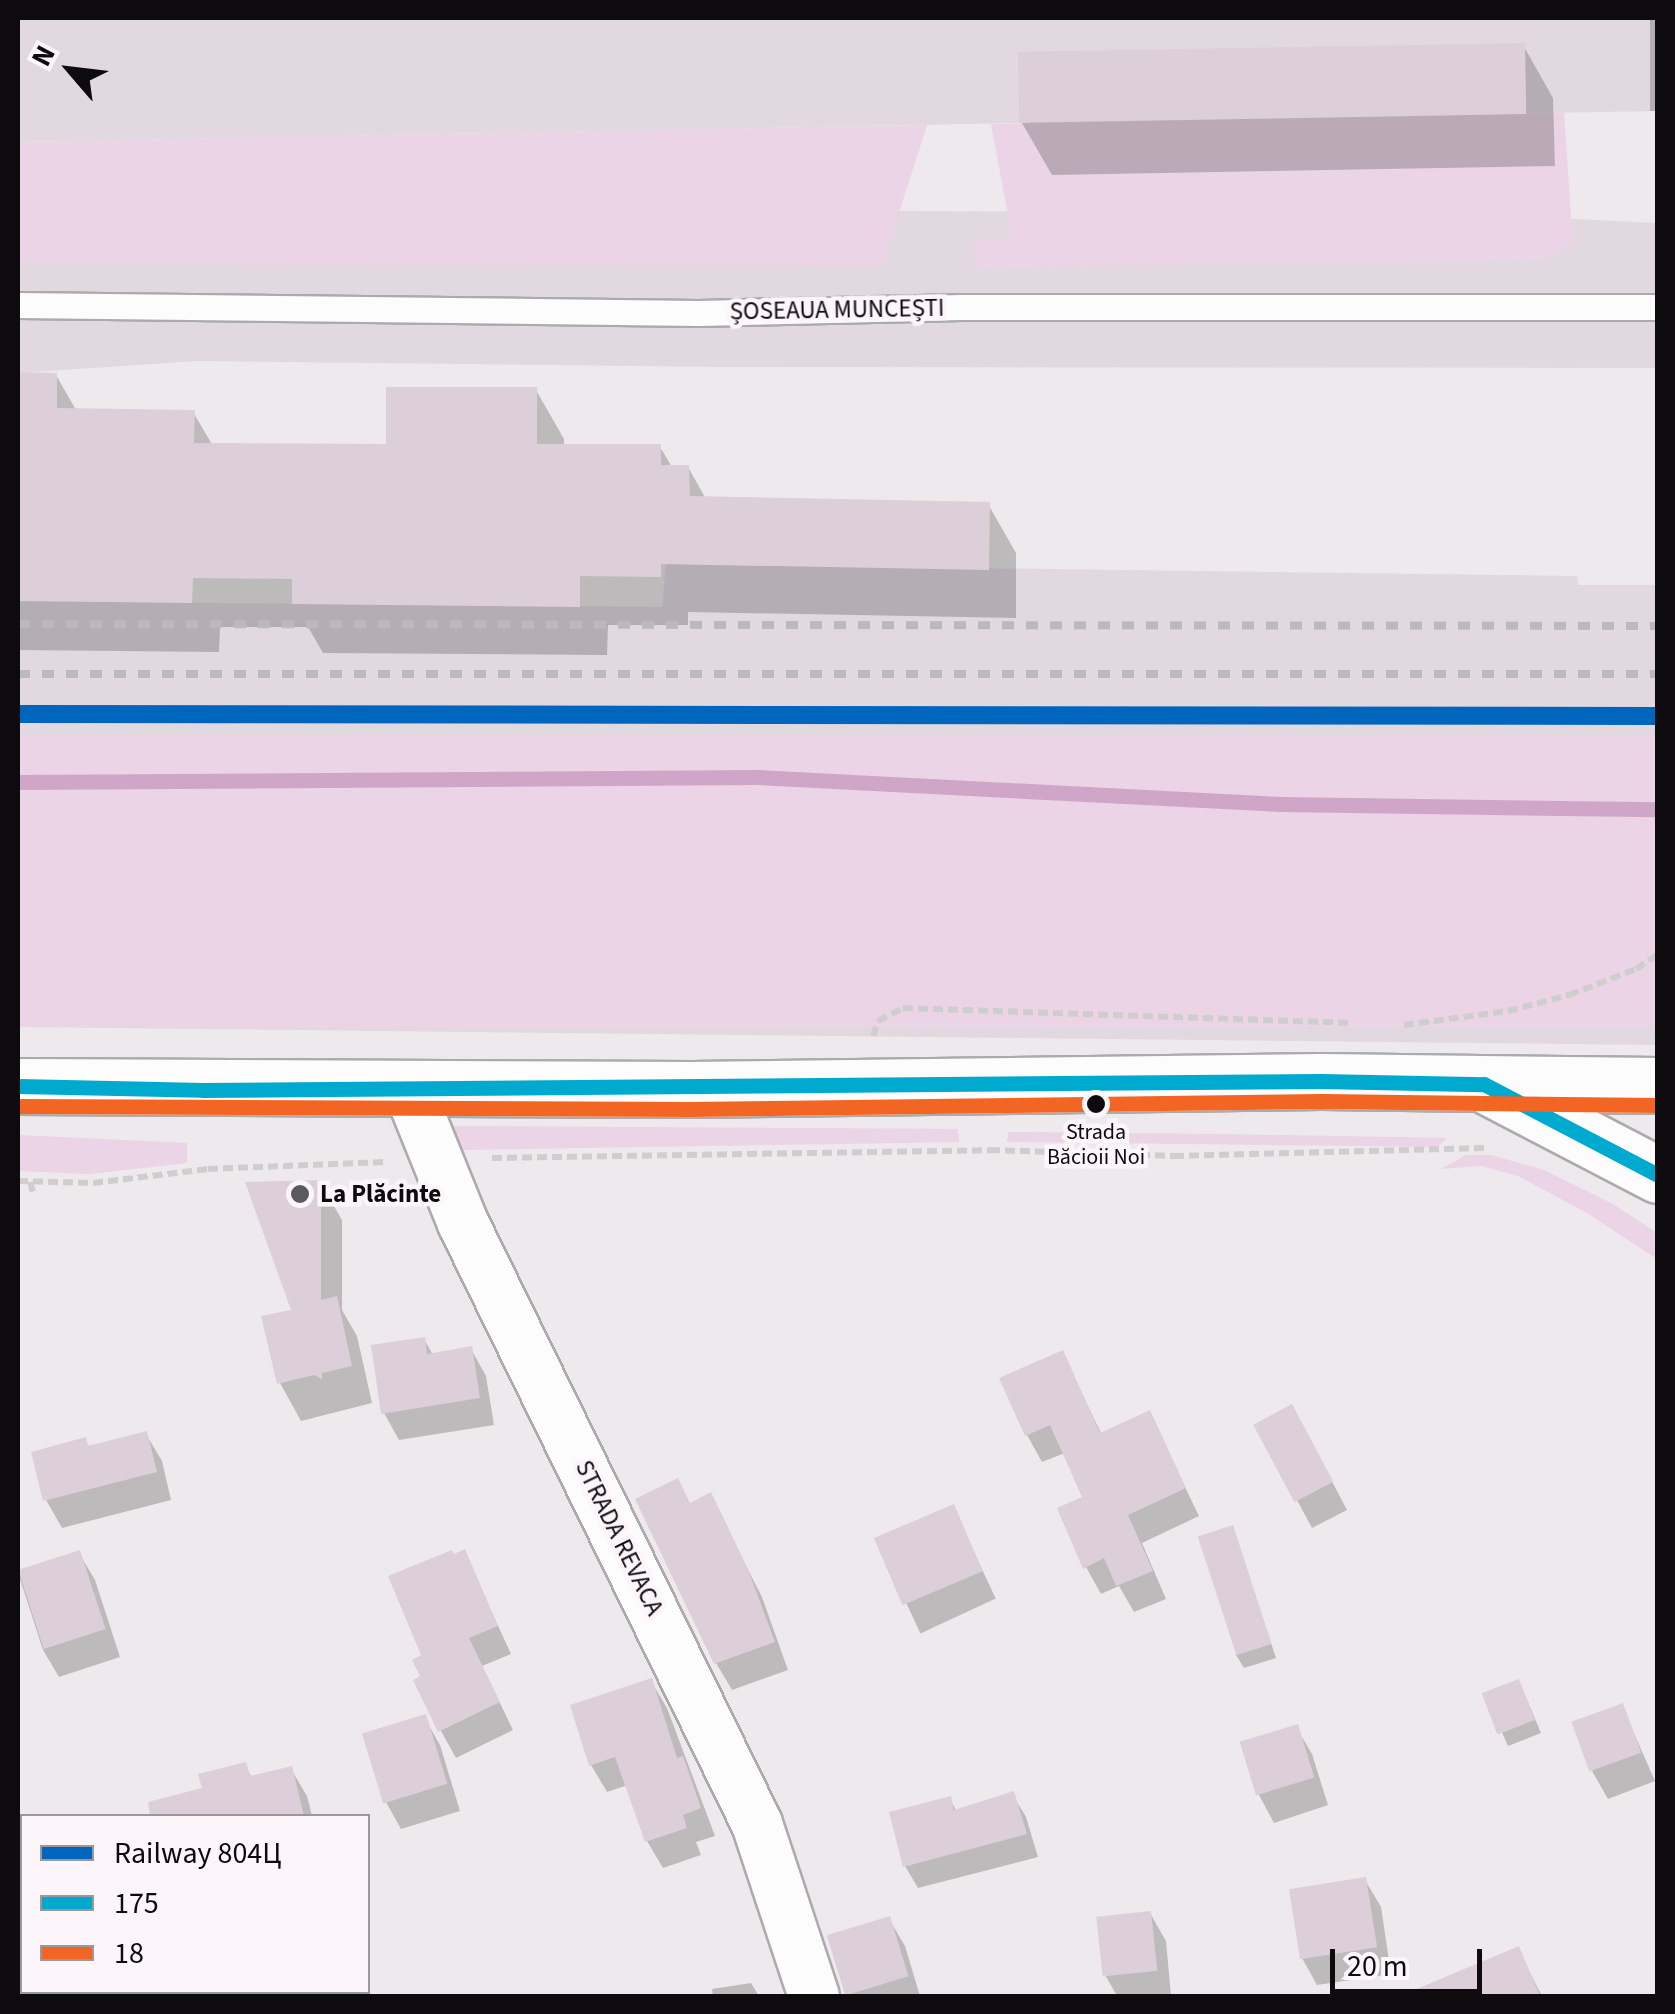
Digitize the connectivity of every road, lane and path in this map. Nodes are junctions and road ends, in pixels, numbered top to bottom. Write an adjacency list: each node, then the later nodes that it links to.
1 (18, 305): 2 (lane, ȘOSEAUA MUNCEȘTI)
2 (1658, 307)
3 (1658, 954): 5 (path)
4 (1361, 1024): 6 (path)
5 (1398, 1026)
6 (868, 1052)
7 (1484, 1084): 8 (main road); 10 (main road); 13 (main road)
8 (1658, 1085)
9 (18, 1086): 10 (main road)
10 (408, 1087): 12 (street, STRADA REVACA)
11 (1495, 1150): 12 (path)
12 (439, 1159): 15 (path); 17 (street, STRADA REVACA)
13 (1658, 1175)
14 (18, 1181): 15 (path)
15 (30, 1182): 16 (path)
16 (34, 1196)
17 (814, 1996)

